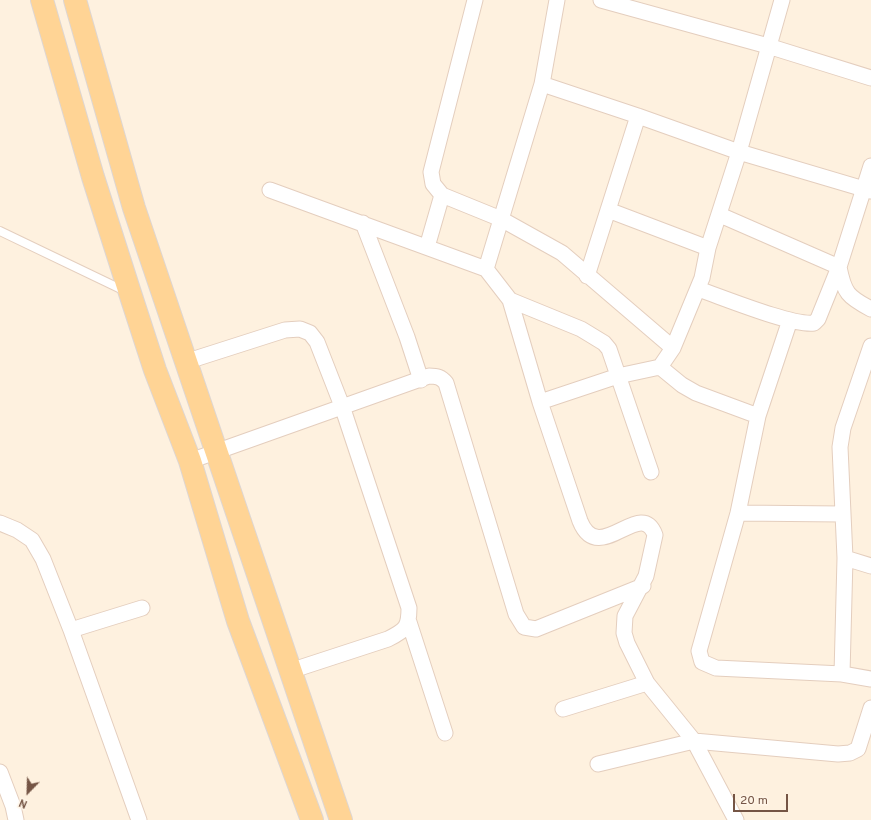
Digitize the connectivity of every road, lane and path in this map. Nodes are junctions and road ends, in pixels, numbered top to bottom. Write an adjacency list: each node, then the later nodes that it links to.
1 (42, 0): 26 (main road)
2 (75, 0): 24 (main road)
3 (475, 0): 15 (street)
4 (557, 0): 9 (street)
5 (602, 0): 7 (street)
6 (782, 0): 7 (street)
7 (768, 46): 8 (street); 11 (street)
8 (871, 78)
9 (542, 84): 10 (street); 18 (street)
10 (638, 116): 11 (street); 16 (street)
11 (739, 152): 13 (street); 17 (street)
12 (871, 166): 13 (street)
13 (867, 189): 25 (street)
14 (270, 190): 19 (street)
15 (442, 195): 18 (street); 22 (street)
16 (608, 210): 23 (street); 28 (street)
17 (720, 215): 23 (street); 25 (street)
18 (502, 219): 27 (street); 28 (street)
19 (363, 224): 22 (street); 39 (street)
20 (2, 232): 21 (lane); 30 (lane)
21 (0, 241)
22 (427, 247): 27 (street)
23 (708, 248): 29 (street)
24 (151, 260): 26 (main road); 36 (main road)
25 (839, 267): 32 (street); 33 (street)
26 (122, 268): 30 (main road)
27 (486, 269): 31 (street)
28 (587, 276): 35 (street)
29 (698, 289): 33 (street); 35 (street)
30 (130, 293): 45 (main road)
31 (510, 300): 38 (street); 41 (street)
32 (871, 308)
33 (790, 320): 43 (street)
34 (871, 346): 40 (street)
35 (673, 348): 37 (street)
36 (185, 362): 42 (street); 44 (main road)
37 (660, 367): 38 (street); 43 (street)
38 (618, 376): 41 (street); 46 (street)
39 (420, 380): 42 (street); 52 (street)
40 (865, 385): 48 (street)
41 (540, 402): 52 (street)
42 (342, 406): 44 (street); 54 (street)
43 (758, 416): 47 (street)
44 (216, 452): 45 (street); 56 (main road)
45 (190, 461): 68 (main road)
46 (651, 472)
47 (738, 513): 48 (street); 57 (street)
48 (842, 514): 50 (street)
49 (0, 523): 55 (street)
50 (845, 558): 51 (street); 57 (street)
51 (871, 566)
52 (643, 586): 59 (street)
53 (142, 608): 55 (street)
54 (409, 622): 56 (street); 62 (street)
55 (71, 630): 67 (street)
56 (290, 671): 69 (main road)
57 (842, 674): 58 (street)
58 (871, 679)
59 (647, 683): 61 (street); 63 (street)
60 (871, 708): 63 (street)
61 (562, 709)
62 (445, 733)
63 (694, 741): 64 (street); 70 (street)
64 (598, 764)
65 (0, 772): 66 (street)
66 (16, 820)
67 (139, 820)
68 (312, 820)
69 (341, 820)
70 (736, 820)

